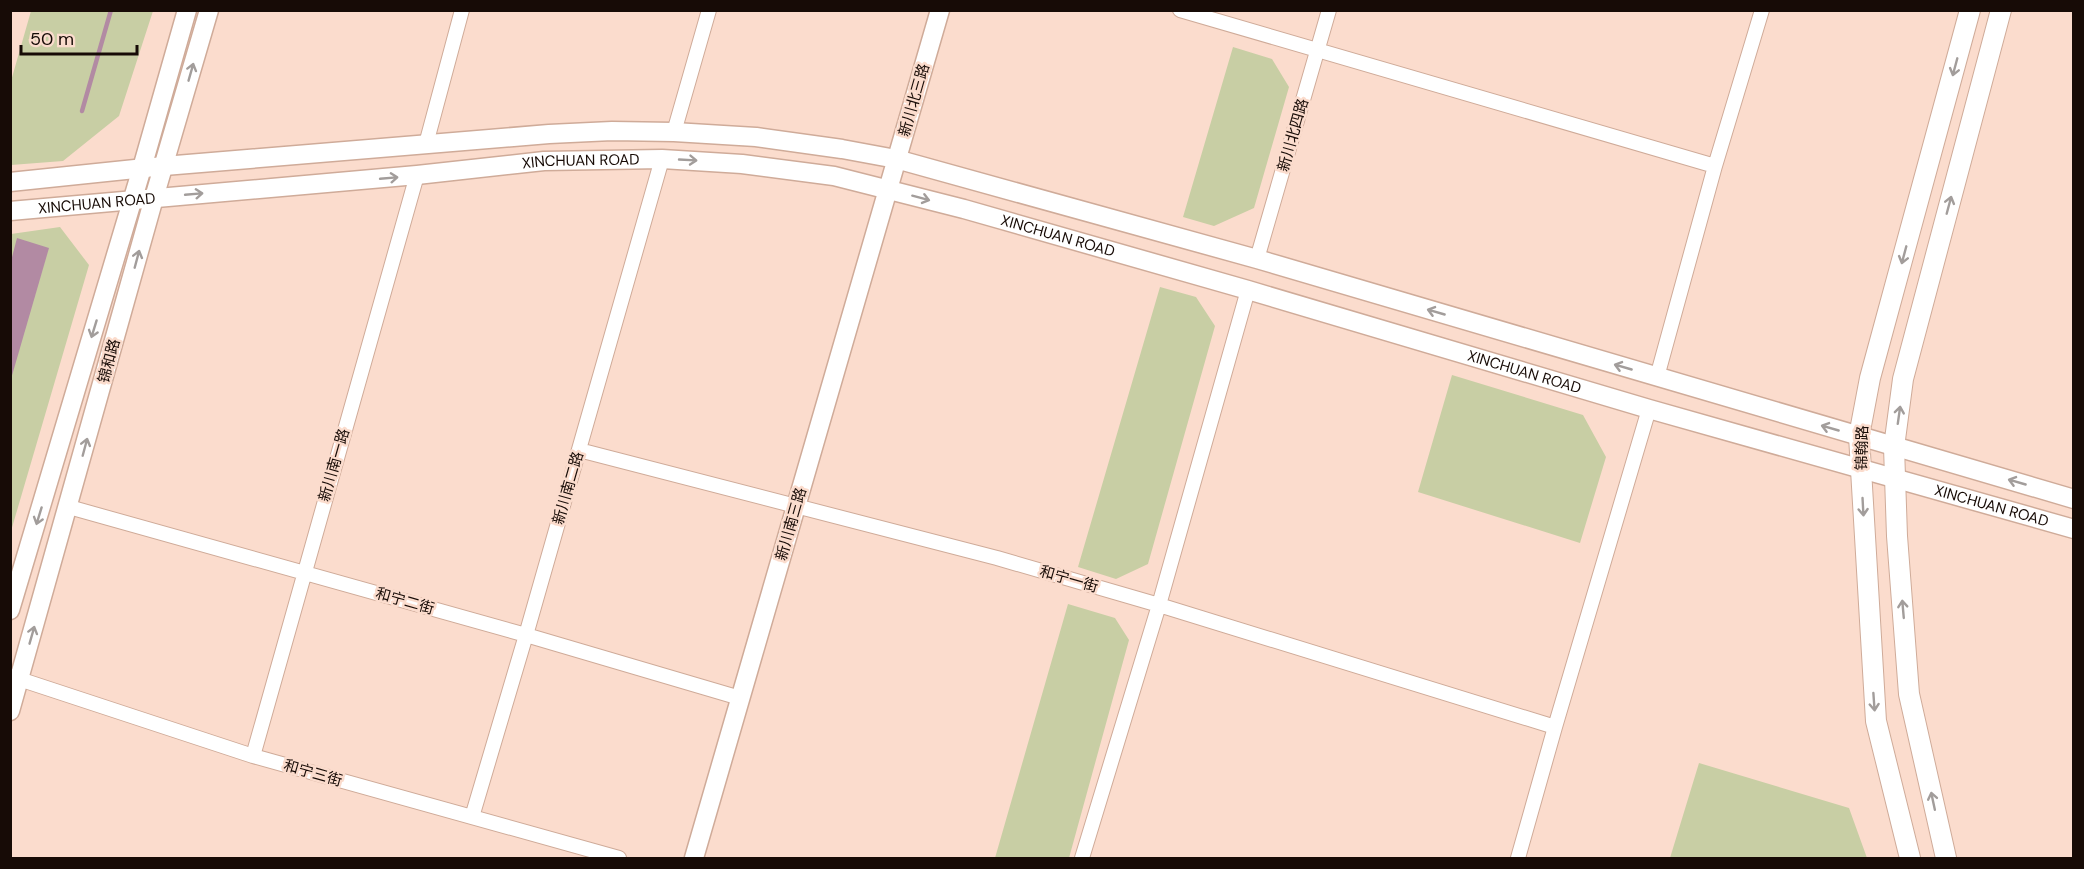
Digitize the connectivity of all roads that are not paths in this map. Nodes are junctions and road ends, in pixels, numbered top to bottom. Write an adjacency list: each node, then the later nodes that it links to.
1 (187, 10): 18 (street, 锦和路)
2 (209, 10): 16 (street, 锦和路, one-way to 2)
3 (462, 10): 13 (street)
4 (709, 10): 12 (street)
5 (940, 10): 15 (street, 新川北三路)
6 (1180, 10): 11 (street)
7 (1329, 10): 11 (street, 新川北四路)
8 (1762, 10): 17 (street)
9 (1970, 10): 29 (main road, 锦翰路, one-way to 29)
10 (2001, 10): 30 (main road, one-way to 10)
11 (1317, 50): 17 (street); 25 (street, 新川北四路)
12 (674, 132): 13 (street, XINCHUAN ROAD); 15 (street, XINCHUAN ROAD)
13 (426, 144): 16 (street, XINCHUAN ROAD)
14 (662, 159): 19 (street, XINCHUAN ROAD); 21 (street, XINCHUAN ROAD, one-way to 21); 31 (street, 新川南二路)
15 (897, 159): 21 (street, 新川北三路); 25 (street, XINCHUAN ROAD)
16 (164, 166): 18 (street, XINCHUAN ROAD); 22 (street, 锦和路)
17 (1715, 166): 27 (street)
18 (142, 168): 20 (street, XINCHUAN ROAD); 23 (street, 锦和路)
19 (417, 176): 22 (street, XINCHUAN ROAD, one-way to 19); 38 (street, 新川南一路)
20 (10, 182)
21 (888, 189): 26 (street, XINCHUAN ROAD, one-way to 26); 35 (street, 新川南三路)
22 (154, 198): 23 (street, XINCHUAN ROAD); 36 (street, 锦和路, one-way to 22)
23 (133, 200): 24 (street, XINCHUAN ROAD); 40 (street, 锦和路, one-way to 40)
24 (10, 211)
25 (1257, 258): 27 (street, XINCHUAN ROAD, one-way to 25)
26 (1248, 290): 28 (street, XINCHUAN ROAD); 39 (street)
27 (1657, 377): 29 (street, XINCHUAN ROAD, one-way to 27)
28 (1649, 409): 32 (street, XINCHUAN ROAD); 45 (street)
29 (1858, 436): 30 (street, XINCHUAN ROAD); 32 (main road, 锦翰路)
30 (1894, 447): 33 (main road); 34 (street, XINCHUAN ROAD, one-way to 30)
31 (579, 450): 35 (street, 和宁一街); 41 (street, 新川南二路)
32 (1860, 469): 33 (street, XINCHUAN ROAD); 52 (main road, 锦翰路, one-way to 52)
33 (1896, 480): 37 (street, XINCHUAN ROAD); 53 (main road, one-way to 33)
34 (2073, 499)
35 (796, 506): 39 (street, 和宁一街); 43 (street, 新川南三路)
36 (69, 507): 38 (street, 和宁二街); 42 (street, 锦和路, one-way to 36)
37 (2073, 529)
38 (304, 572): 41 (street, 和宁二街); 46 (street, 新川南一路)
39 (1159, 605): 45 (street, 和宁一街); 50 (street)
40 (10, 610)
41 (526, 635): 43 (street, 和宁二街); 47 (street, 新川南二路)
42 (15, 677): 44 (street, 锦和路); 46 (street, 和宁三街)
43 (740, 698): 49 (street, 新川南三路)
44 (10, 711)
45 (1555, 727): 51 (street)
46 (253, 756): 47 (street, 和宁三街)
47 (472, 817): 48 (street, 和宁三街)
48 (619, 858)
49 (694, 858)
50 (1082, 858)
51 (1518, 858)
52 (1910, 858)
53 (1946, 858)

